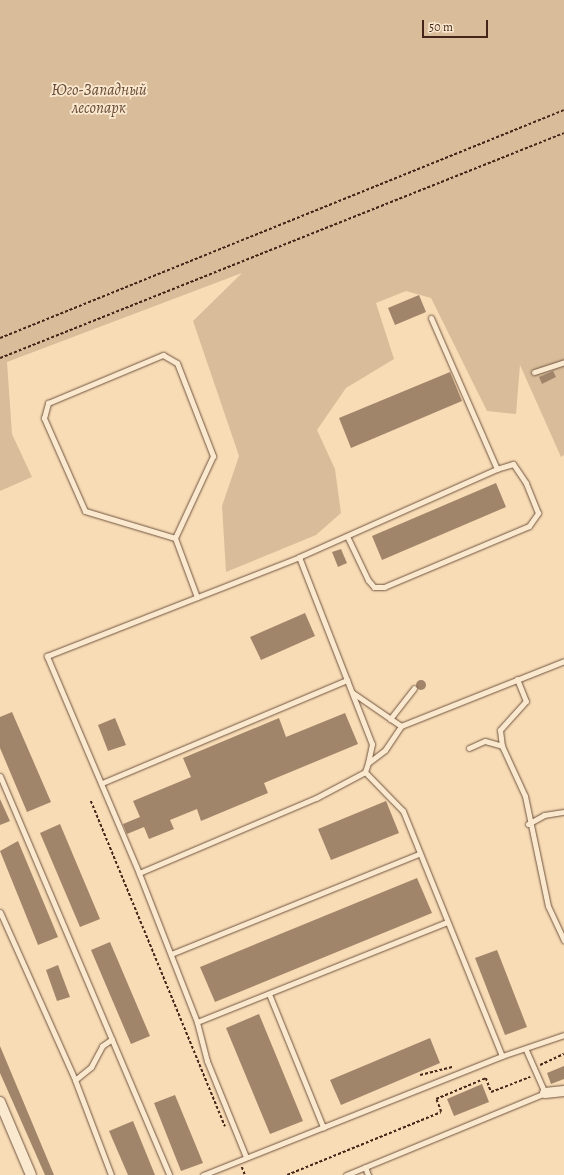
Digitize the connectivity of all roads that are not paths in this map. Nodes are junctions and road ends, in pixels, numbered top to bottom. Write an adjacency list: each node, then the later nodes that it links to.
1 (431, 318): 4 (lane)
2 (564, 362): 3 (lane)
3 (534, 372)
4 (497, 468): 5 (lane); 5 (lane)
5 (347, 536): 7 (lane)
6 (175, 538): 6 (lane); 8 (lane)
7 (299, 557): 8 (lane); 11 (lane)
8 (197, 596): 21 (lane)
9 (564, 661): 10 (lane)
10 (517, 679): 15 (lane); 16 (lane)
11 (347, 680): 13 (lane); 21 (lane)
12 (414, 688): 14 (lane)
13 (352, 692): 14 (lane); 18 (lane)
14 (390, 718): 15 (lane)
15 (401, 726): 18 (lane)
16 (502, 746): 17 (lane); 23 (lane)
17 (469, 748)
18 (368, 764): 19 (lane)
19 (365, 772): 24 (lane); 25 (lane)
20 (0, 776): 33 (lane)
21 (102, 783): 25 (lane)
22 (564, 812): 23 (lane)
23 (528, 824): 28 (lane)
24 (420, 854): 27 (lane); 29 (lane)
25 (139, 873): 29 (lane)
26 (0, 912): 36 (lane)
27 (447, 922): 30 (lane); 35 (lane)
28 (564, 941)
29 (171, 954): 31 (lane)
30 (269, 994): 31 (lane); 40 (lane)
31 (197, 1022): 41 (lane)
32 (564, 1035): 34 (lane)
33 (112, 1039): 36 (lane); 45 (lane)
34 (526, 1050): 35 (lane); 38 (lane)
35 (502, 1056): 40 (lane)
36 (75, 1080): 44 (lane)
37 (564, 1091): 38 (street)
38 (545, 1093): 42 (lane)
39 (0, 1102): 43 (street)
40 (323, 1127): 41 (lane)
41 (246, 1158): 46 (lane)
42 (365, 1167): 47 (lane); 48 (lane)
43 (31, 1175)
44 (111, 1175)
45 (169, 1175)
46 (203, 1175)
47 (346, 1175)
48 (368, 1175)

